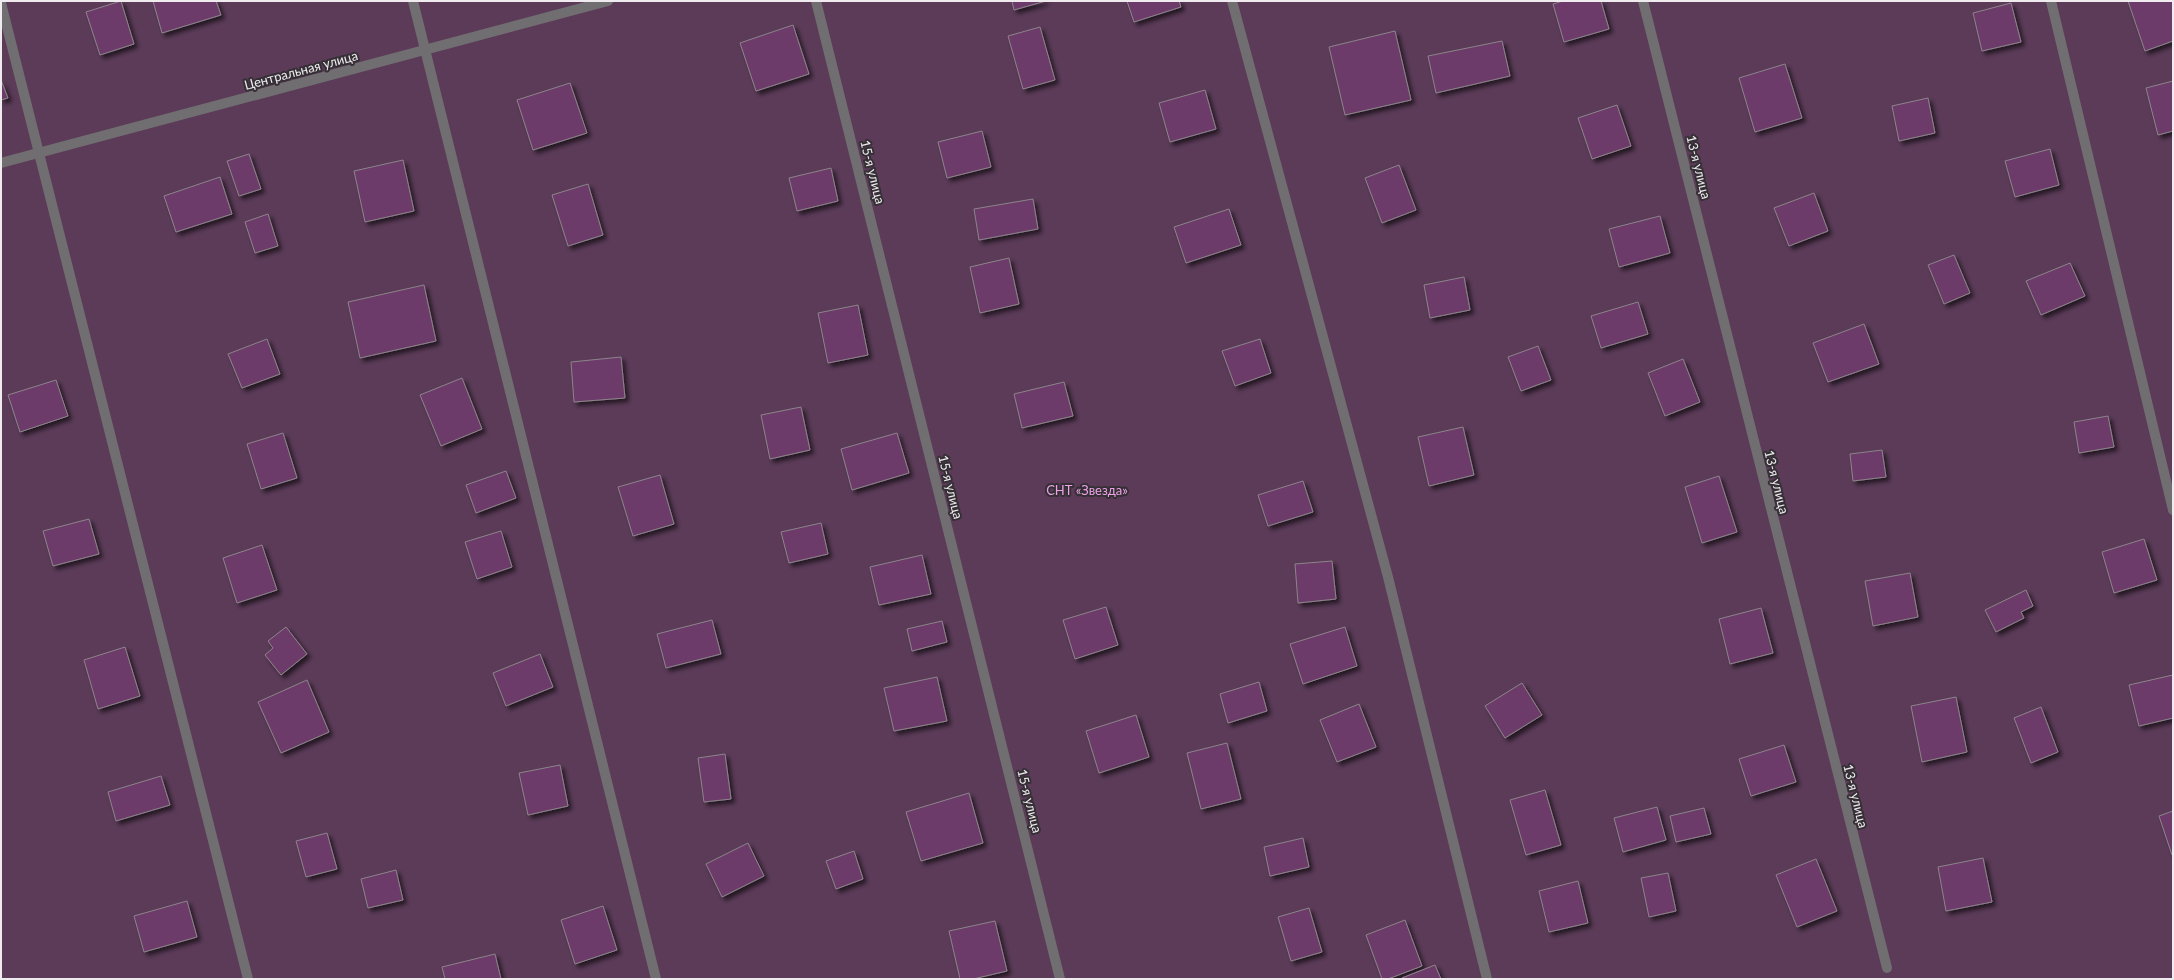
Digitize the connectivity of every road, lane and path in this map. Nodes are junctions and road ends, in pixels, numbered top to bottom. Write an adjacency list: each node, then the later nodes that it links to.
1 (413, 1): 8 (street)
2 (608, 1): 8 (street, Центральная улица)
3 (816, 1): 15 (street, 15-я улица)
4 (1232, 1): 16 (street)
5 (1643, 1): 12 (street, 13-я улица)
6 (2051, 1): 11 (street)
7 (1, 3): 9 (street)
8 (425, 50): 9 (street, Центральная улица); 14 (street)
9 (38, 153): 10 (street, Центральная улица); 13 (street)
10 (1, 163)
11 (2173, 510)
12 (1888, 968)
13 (248, 979)
14 (656, 979)
15 (1060, 979)
16 (1487, 979)

